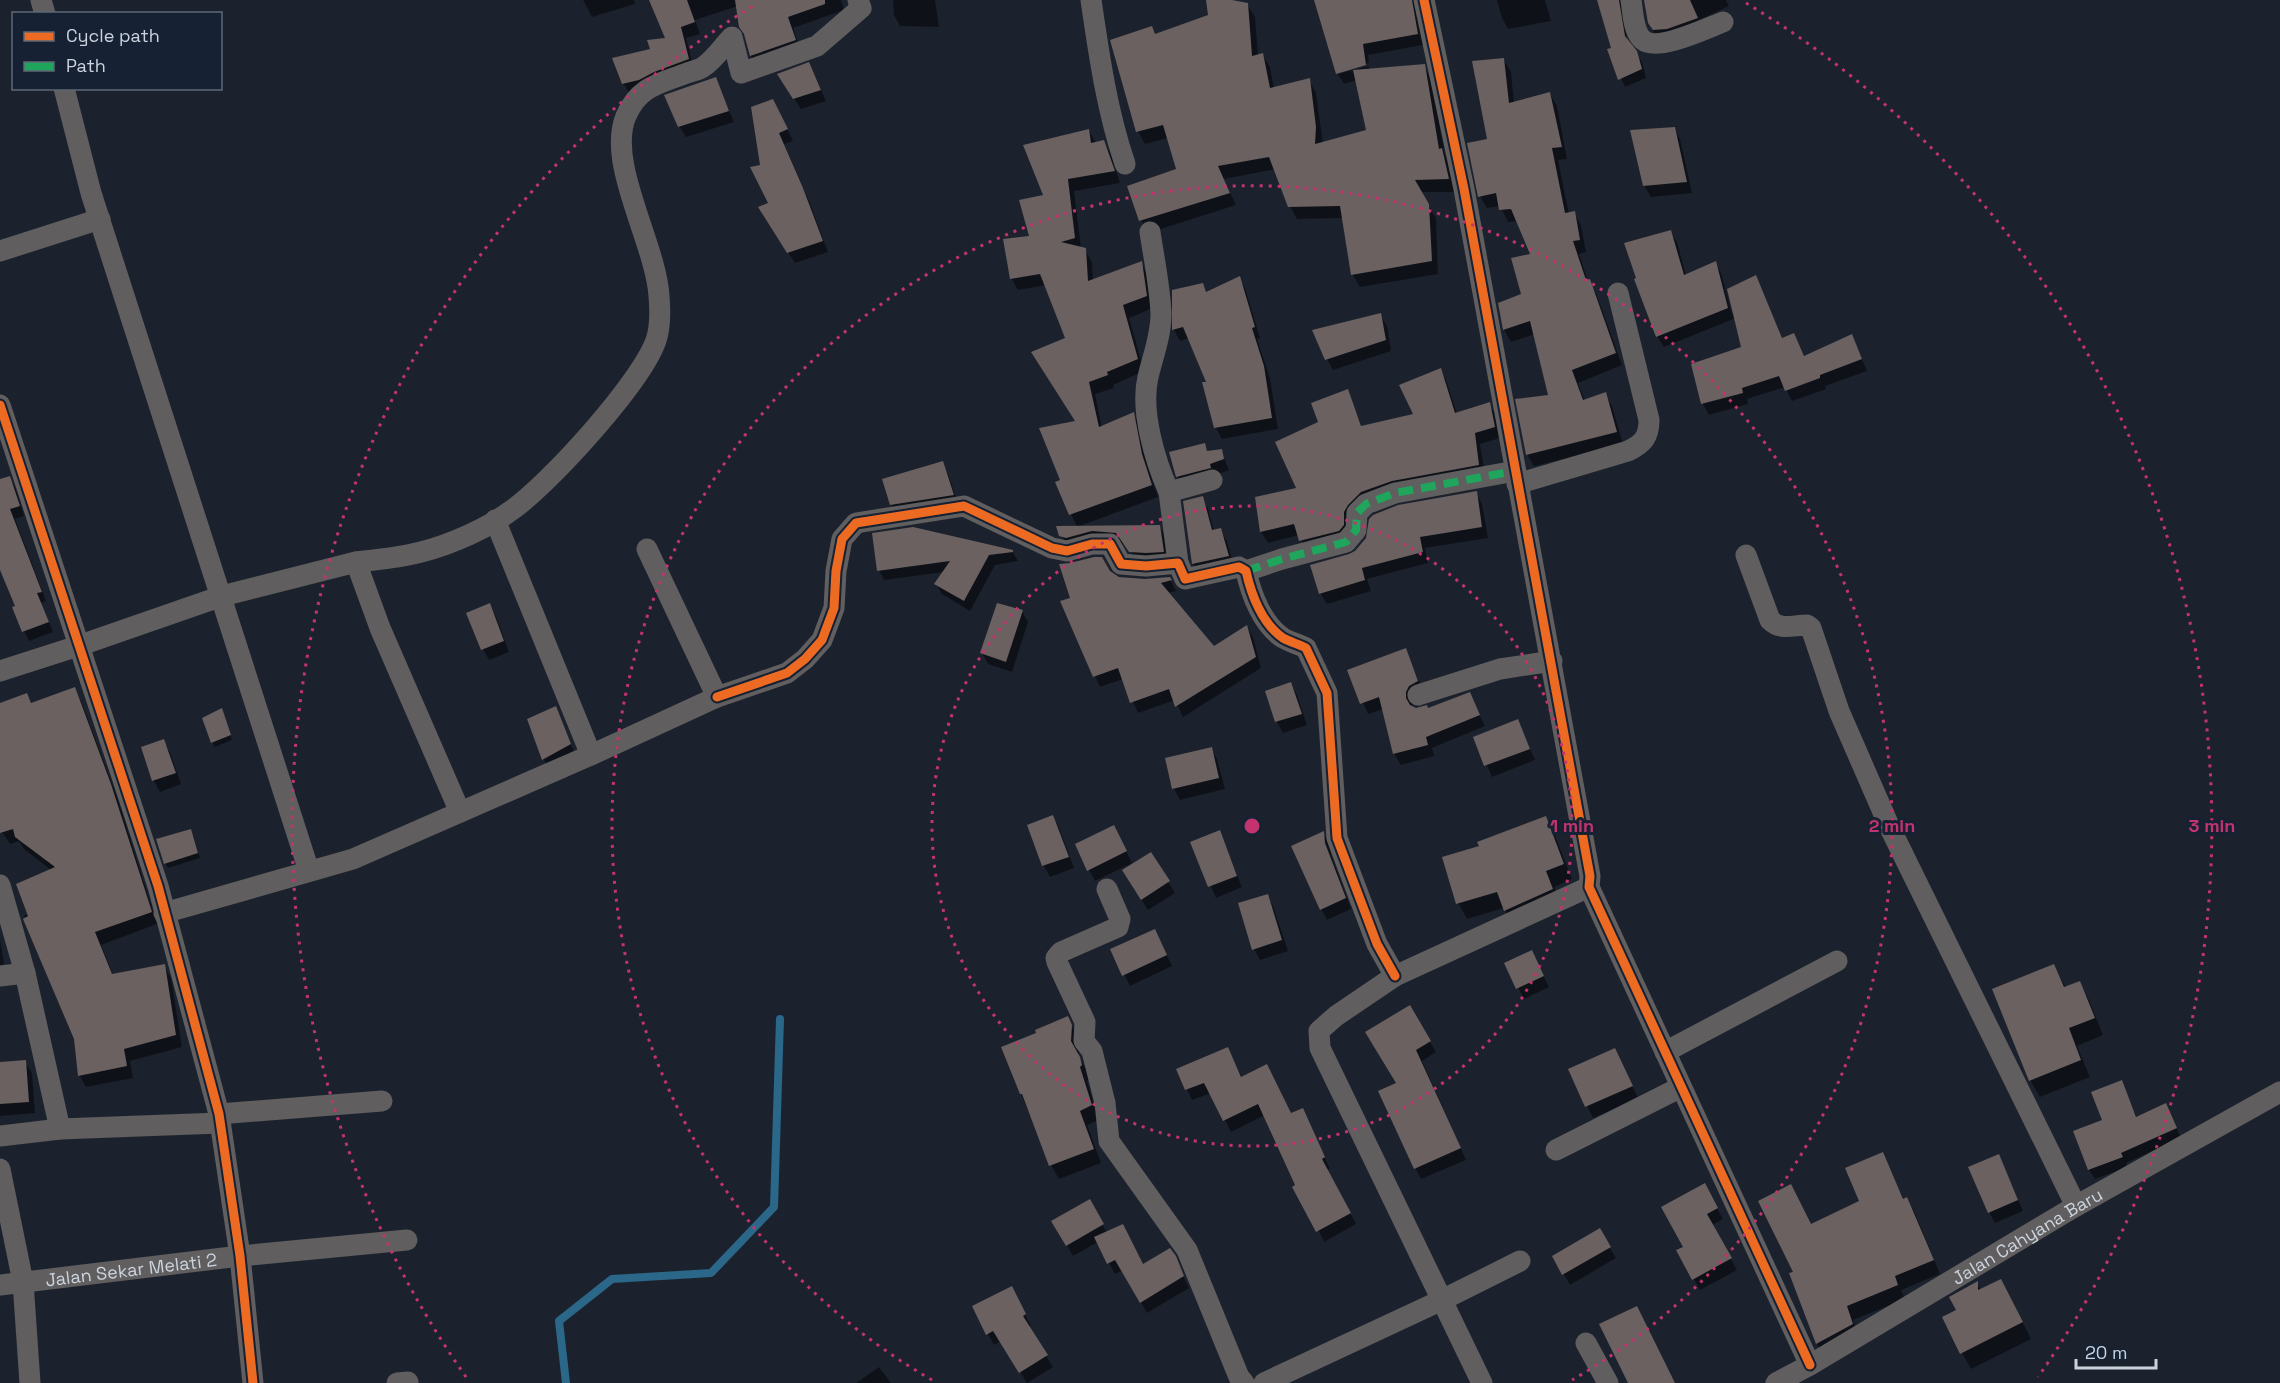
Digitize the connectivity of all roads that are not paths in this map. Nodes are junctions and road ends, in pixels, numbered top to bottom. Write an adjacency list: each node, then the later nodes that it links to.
1 (858, 0): 16 (street)
2 (1090, 0): 7 (street)
3 (1424, 0): 13 (street)
4 (1631, 0): 5 (street)
5 (1723, 22)
6 (65, 90): 8 (street)
7 (1125, 164)
8 (100, 219): 10 (street); 22 (street)
9 (1150, 232): 15 (street)
10 (0, 251)
11 (1618, 293): 13 (street)
12 (0, 405): 23 (street)
13 (1516, 478): 21 (street); 24 (street)
14 (1212, 480): 15 (street)
15 (1169, 492): 20 (street)
16 (495, 520): 19 (street); 28 (street)
17 (647, 549): 27 (street)
18 (1746, 555): 48 (street)
19 (356, 562): 22 (street); 29 (street)
20 (1178, 564): 21 (street); 27 (street)
21 (1245, 571): 38 (street)
22 (222, 596): 23 (street); 30 (street)
23 (78, 646): 25 (street); 34 (street)
24 (1552, 661): 26 (street); 32 (street)
25 (0, 671)
26 (1418, 695)
27 (717, 697): 28 (street)
28 (591, 755): 29 (street)
29 (460, 812): 30 (street)
30 (309, 871): 34 (street)
31 (0, 885): 36 (street)
32 (1589, 887): 38 (street); 39 (street)
33 (1107, 888): 59 (street)
34 (165, 913): 43 (street)
35 (1837, 961): 39 (street)
36 (25, 973): 37 (street); 44 (street)
37 (0, 976)
38 (1395, 976): 54 (street)
39 (1665, 1052): 40 (street)
40 (1681, 1086): 46 (street); 56 (street)
41 (2280, 1092): 48 (street, Jalan Cahyana Baru)
42 (382, 1101): 43 (street)
43 (219, 1119): 44 (street); 50 (street)
44 (60, 1129): 45 (street)
45 (0, 1136)
46 (1556, 1150)
47 (0, 1169): 52 (street)
48 (2076, 1206): 56 (street, Jalan Cahyana Baru)
49 (407, 1240): 50 (street, Jalan Sekar Melati 2)
50 (240, 1256): 52 (street, Jalan Sekar Melati 2); 58 (street)
51 (1520, 1261): 54 (street)
52 (23, 1282): 53 (street, Jalan Sekar Melati 2); 57 (street)
53 (0, 1285)
54 (1442, 1300): 60 (street); 61 (street)
55 (1586, 1343): 62 (street)
56 (1810, 1365): 63 (street, Jalan Cahyana Baru)
57 (30, 1383)
58 (253, 1383)
59 (1244, 1383)
60 (1264, 1383)
61 (1482, 1383)
62 (1608, 1383)
63 (1776, 1383)

